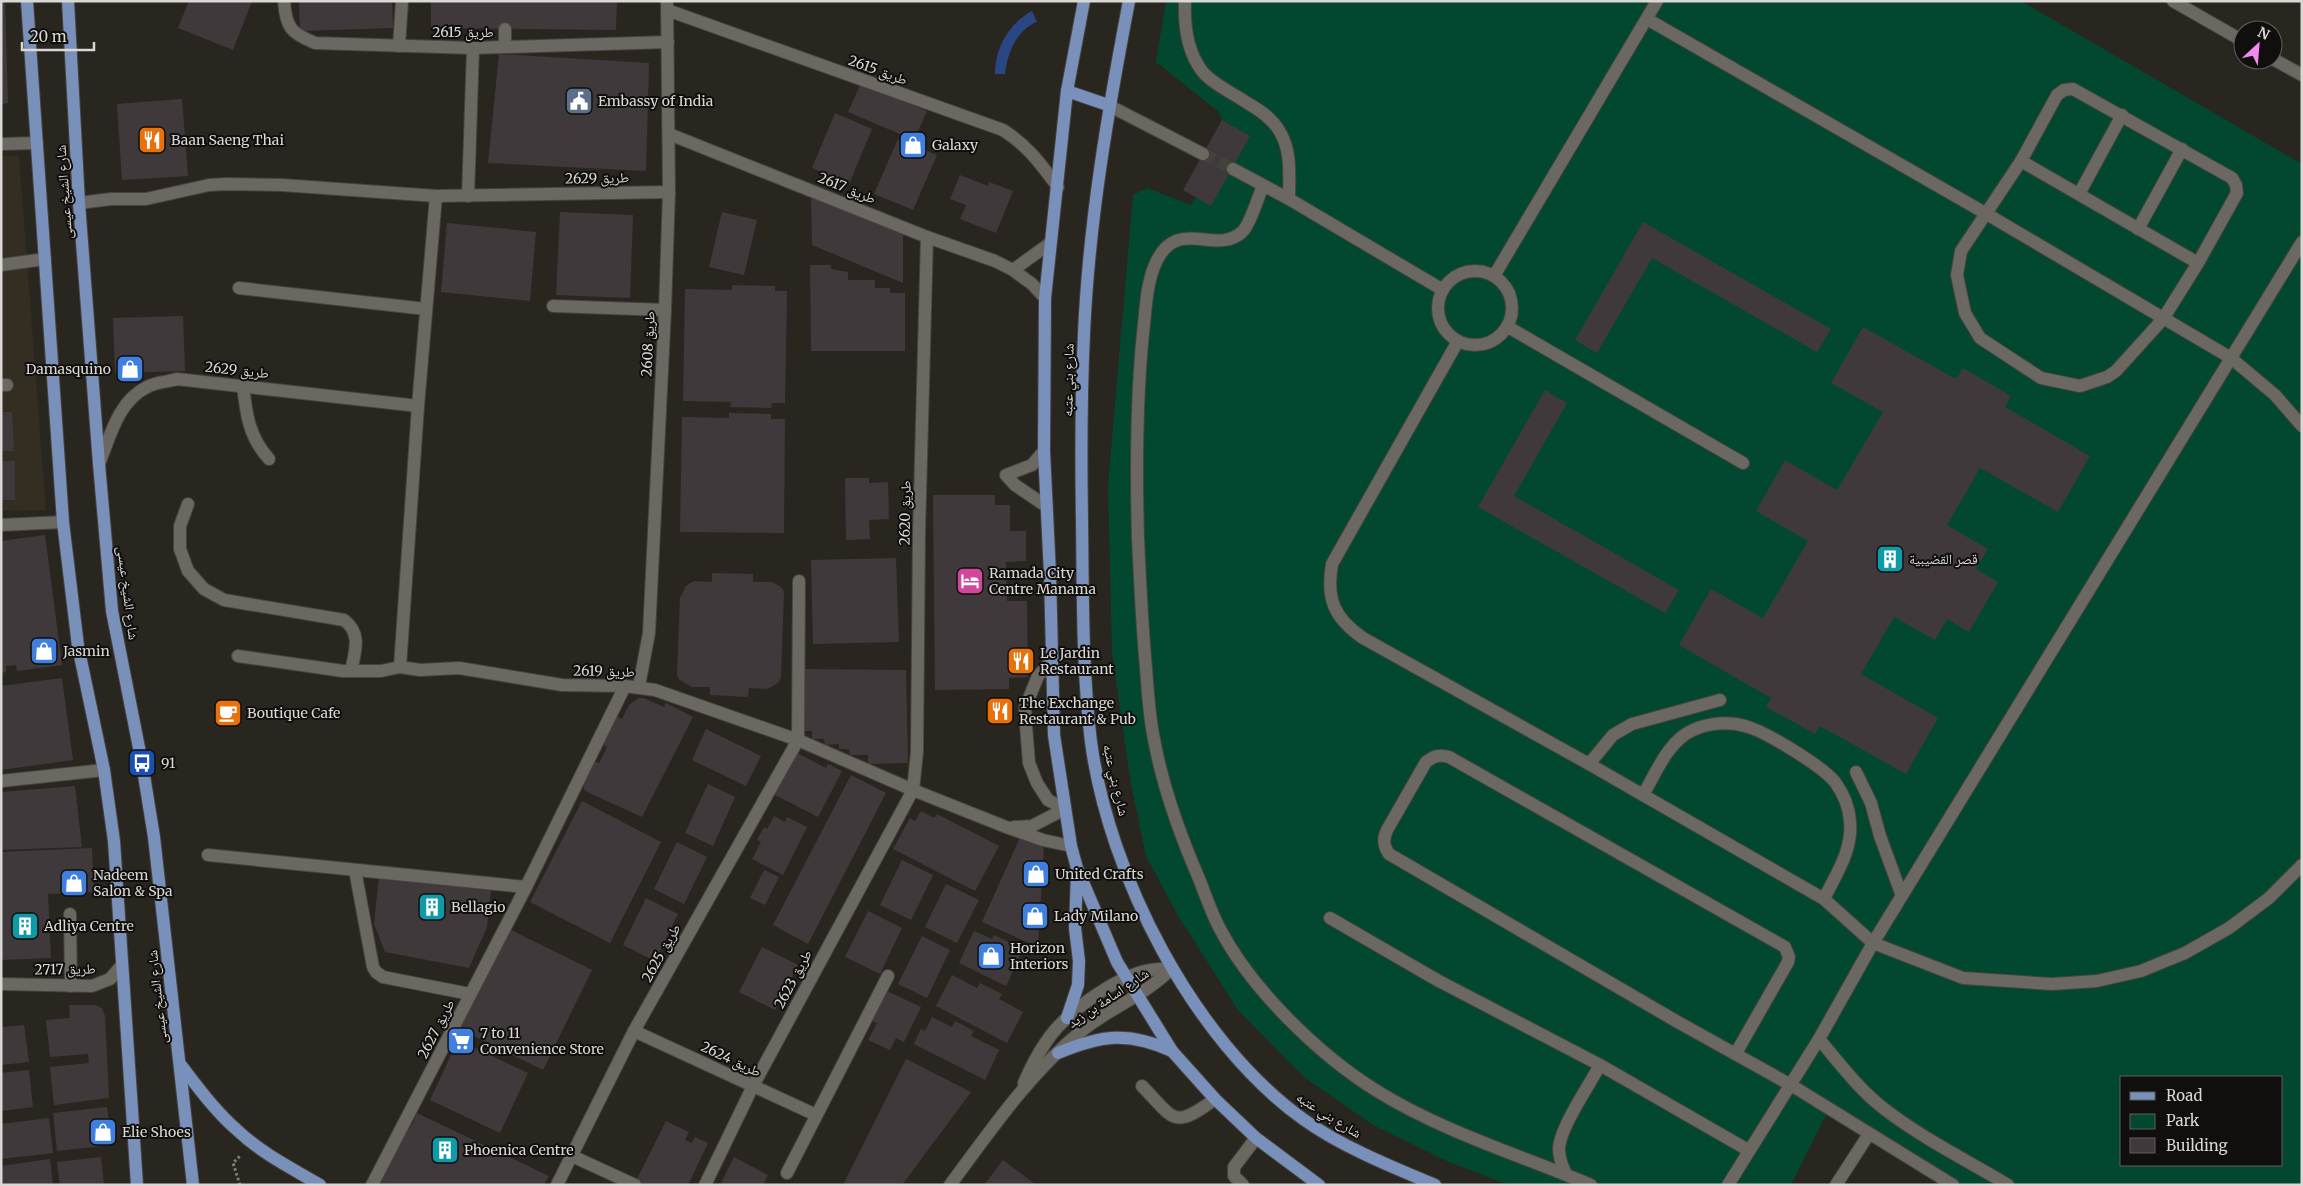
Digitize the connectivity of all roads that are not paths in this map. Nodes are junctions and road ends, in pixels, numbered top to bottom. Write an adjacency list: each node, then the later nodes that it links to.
1 (27, 1): 24 (main road, شارع الشيخ عيسى)
2 (68, 1): 37 (main road, شارع الشيخ عيسى)
3 (284, 1): 15 (street, طريق 2615)
4 (402, 1): 15 (street)
5 (1084, 1): 20 (main road, شارع بني عتبه)
6 (1129, 1): 21 (main road, شارع بني عتبه)
7 (1185, 1): 36 (street)
8 (1657, 1): 11 (street)
9 (2173, 1): 13 (street)
10 (667, 6): 14 (street, طريق 2608); 31 (street, طريق 2615)
11 (1647, 19): 38 (street); 47 (street)
12 (505, 29): 16 (street)
13 (2233, 35)
14 (668, 42): 16 (street, طريق 2615); 23 (street, طريق 2608)
15 (400, 46): 17 (street, طريق 2615)
16 (505, 47): 17 (street, طريق 2615)
17 (472, 48): 35 (street)
18 (2283, 65): 19 (street)
19 (2302, 75)
20 (1068, 91): 21 (main road); 31 (main road, شارع بني عتبه)
21 (1108, 105): 27 (street); 98 (main road, شارع بني عتبه)
22 (2122, 115): 26 (street); 28 (street); 33 (street)
23 (670, 134): 32 (street, طريق 2608); 40 (street, طريق 2617)
24 (37, 143): 25 (street); 43 (main road, شارع الشيخ عيسى)
25 (1, 144)
26 (2182, 149): 39 (street); 44 (street)
27 (1203, 154)
28 (2021, 161): 33 (street); 38 (street)
29 (1233, 169): 30 (street)
30 (1263, 186): 36 (street); 125 (street)
31 (1058, 187): 42 (main road, شارع بني عتبه)
32 (669, 192): 35 (street, طريق 2629); 53 (street, طريق 2608)
33 (2079, 194): 39 (street)
34 (436, 196): 35 (street, طريق 2629); 37 (street, طريق 2629); 52 (street)
35 (468, 196)
36 (1289, 199): 49 (street)
37 (79, 203): 64 (main road, شارع الشيخ عيسى)
38 (1985, 213): 54 (street); 54 (street)
39 (2138, 229): 44 (street)
40 (927, 237): 46 (street, طريق 2617); 82 (street, طريق 2620)
41 (2302, 242): 57 (street)
42 (1049, 244): 46 (street); 50 (main road, شارع بني عتبه)
43 (44, 259): 45 (street); 67 (main road, شارع الشيخ عيسى)
44 (2198, 263): 54 (street)
45 (1, 266)
46 (1013, 270): 50 (street, طريق 2617)
47 (1494, 276): 49 (street); 55 (street)
48 (239, 288): 52 (street)
49 (1443, 290): 56 (street)
50 (1045, 298): 61 (main road, شارع بني عتبه)
51 (553, 306): 53 (street)
52 (426, 309): 59 (street)
53 (665, 310): 75 (street, طريق 2608)
54 (2163, 319): 57 (street)
55 (1508, 326): 56 (street); 63 (street)
56 (1458, 341): 78 (street)
57 (2231, 358): 60 (street); 92 (street)
58 (242, 385): 59 (street, طريق 2629); 62 (street); 64 (street, طريق 2629)
59 (418, 406): 72 (street)
60 (2302, 426)
61 (1044, 451): 66 (main road, شارع بني عتبه); 66 (street)
62 (269, 459)
63 (1743, 463)
64 (99, 464): 111 (main road, شارع الشيخ عيسى)
65 (188, 504): 73 (street)
66 (1046, 506): 71 (main road, شارع بني عتبه)
67 (63, 522): 68 (street); 79 (main road, شارع الشيخ عيسى)
68 (1, 525)
69 (799, 581): 77 (street)
70 (238, 656): 73 (street, طريق 2619)
71 (1052, 659): 84 (main road, شارع بني عتبه); 84 (street)
72 (400, 667): 73 (street, طريق 2619); 74 (street, طريق 2619)
73 (351, 671)
74 (625, 686): 75 (street, طريق 2619); 91 (street, طريق 2627)
75 (639, 686): 77 (street, طريق 2619)
76 (1720, 700): 78 (street)
77 (798, 740): 82 (street, طريق 2619); 106 (street, طريق 2625)
78 (1589, 764): 83 (street)
79 (104, 770): 81 (street); 97 (main road, شارع الشيخ عيسى)
80 (1856, 772): 92 (street)
81 (1, 781)
82 (913, 790): 85 (street, طريق 2619); 114 (street, طريق 2623)
83 (1643, 795): 93 (street); 93 (street)
84 (1065, 809): 85 (street, طريق 2619); 86 (main road, شارع بني عتبه)
85 (1006, 827): 86 (street, طريق 2619)
86 (1072, 846): 89 (main road, شارع بني عتبه)
87 (208, 855): 90 (street)
88 (2302, 866): 96 (street)
89 (1077, 868): 100 (main road, شارع بني عتبه); 105 (main road)
90 (354, 870): 91 (street); 103 (street)
91 (526, 887): 103 (street, طريق 2627)
92 (1902, 896): 96 (street)
93 (1824, 899): 96 (street)
94 (70, 914): 102 (street)
95 (1330, 918): 112 (street)
96 (1873, 943): 107 (street)
97 (122, 965): 102 (street, طريق 2717); 126 (main road, شارع الشيخ عيسى)
98 (1172, 968): 100 (street, شارع اسامة بن زيد); 104 (street, شارع اسامة بن زيد); 136 (main road, شارع بني عتبه)
99 (888, 976): 118 (street)
100 (1125, 977): 104 (main road, شارع بني عتبه); 105 (street, شارع اسامة بن زيد)
101 (1, 984): 102 (street, طريق 2717)
102 (71, 986)
103 (470, 994): 129 (street, طريق 2627)
104 (1137, 995): 108 (main road, شارع بني عتبه); 109 (street, شارع اسامة بن زيد)
105 (1067, 1018): 116 (street, شارع اسامة بن زيد)
106 (634, 1031): 114 (street, طريق 2624); 122 (street, طريق 2625)
107 (1819, 1039): 113 (street); 142 (street)
108 (1172, 1051): 109 (main road); 117 (main road, شارع بني عتبه)
109 (1058, 1053): 116 (street, شارع اسامة بن زيد)
110 (1736, 1053): 110 (street); 113 (street)
111 (179, 1063): 127 (main road, شارع الشيخ عيسى); 128 (main road)
112 (1600, 1065): 121 (street); 125 (street)
113 (1791, 1085): 119 (street); 121 (street)
114 (753, 1086): 118 (street, طريق 2624); 132 (street, طريق 2623)
115 (1142, 1086): 117 (street)
116 (1021, 1090): 133 (street, شارع اسامة بن زيد)
117 (1215, 1099): 120 (main road, شارع بني عتبه)
118 (816, 1115): 124 (street)
119 (1869, 1134): 123 (street); 139 (street)
120 (1256, 1138): 134 (street); 135 (main road, شارع بني عتبه)
121 (1748, 1150): 138 (street)
122 (572, 1156): 130 (street, طريق 2625); 131 (street)
123 (1930, 1169): 140 (street); 141 (street)
124 (788, 1173)
125 (1566, 1174): 137 (street)
126 (137, 1185)
127 (193, 1185)
128 (320, 1185)
129 (372, 1185)
130 (557, 1185)
131 (635, 1185)
132 (705, 1185)
133 (950, 1185)
134 (1243, 1185)
135 (1319, 1185)
136 (1435, 1185)
137 (1591, 1185)
138 (1728, 1185)
139 (1836, 1185)
140 (1938, 1185)
141 (1953, 1185)
142 (2008, 1185)

